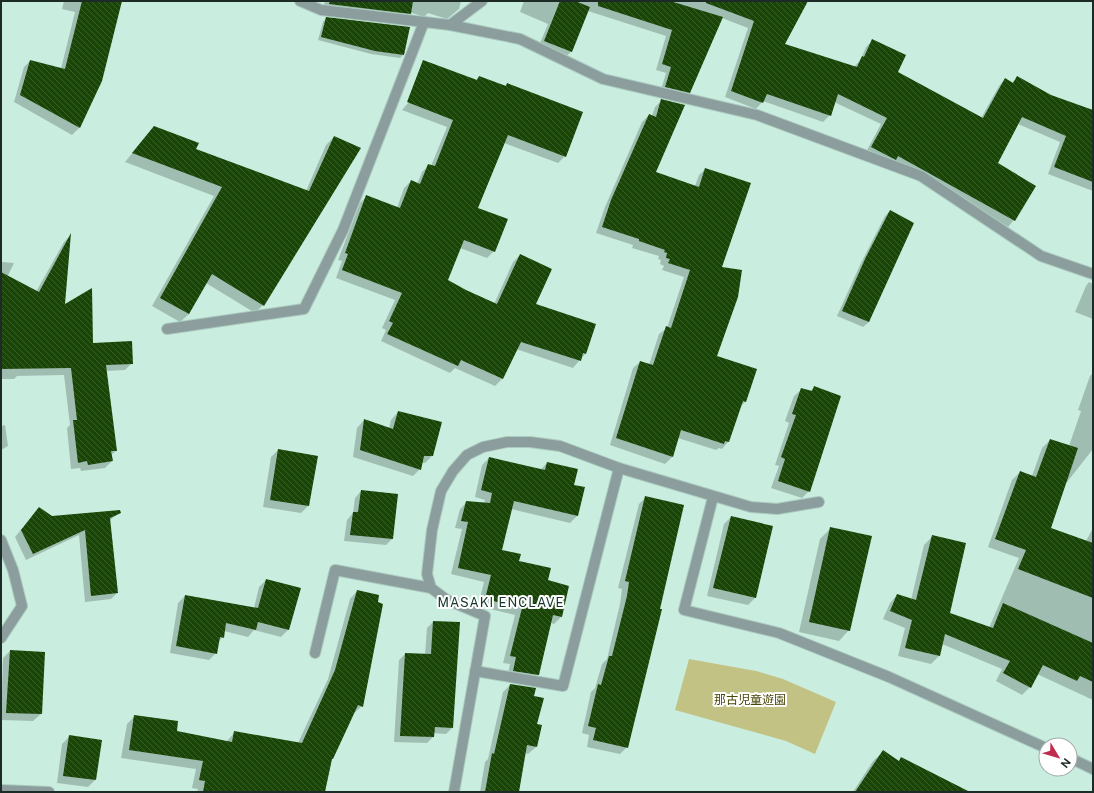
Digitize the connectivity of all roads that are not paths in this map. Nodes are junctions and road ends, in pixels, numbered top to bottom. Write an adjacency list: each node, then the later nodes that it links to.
1 (300, 1): 3 (street)
2 (482, 1): 4 (street)
3 (424, 22): 4 (street); 6 (street)
4 (450, 25): 5 (street)
5 (1093, 274)
6 (167, 329)
7 (619, 468): 8 (street); 11 (street); 14 (street)
8 (713, 497): 9 (street); 15 (street)
9 (819, 502)
10 (1, 540): 12 (street)
11 (431, 588): 13 (street); 14 (street)
12 (1, 638)
13 (314, 653)
14 (475, 671): 20 (street)
15 (1038, 744)
16 (1078, 762): 17 (street)
17 (1093, 769)
18 (1, 790): 19 (street)
19 (49, 792)
20 (454, 792)

